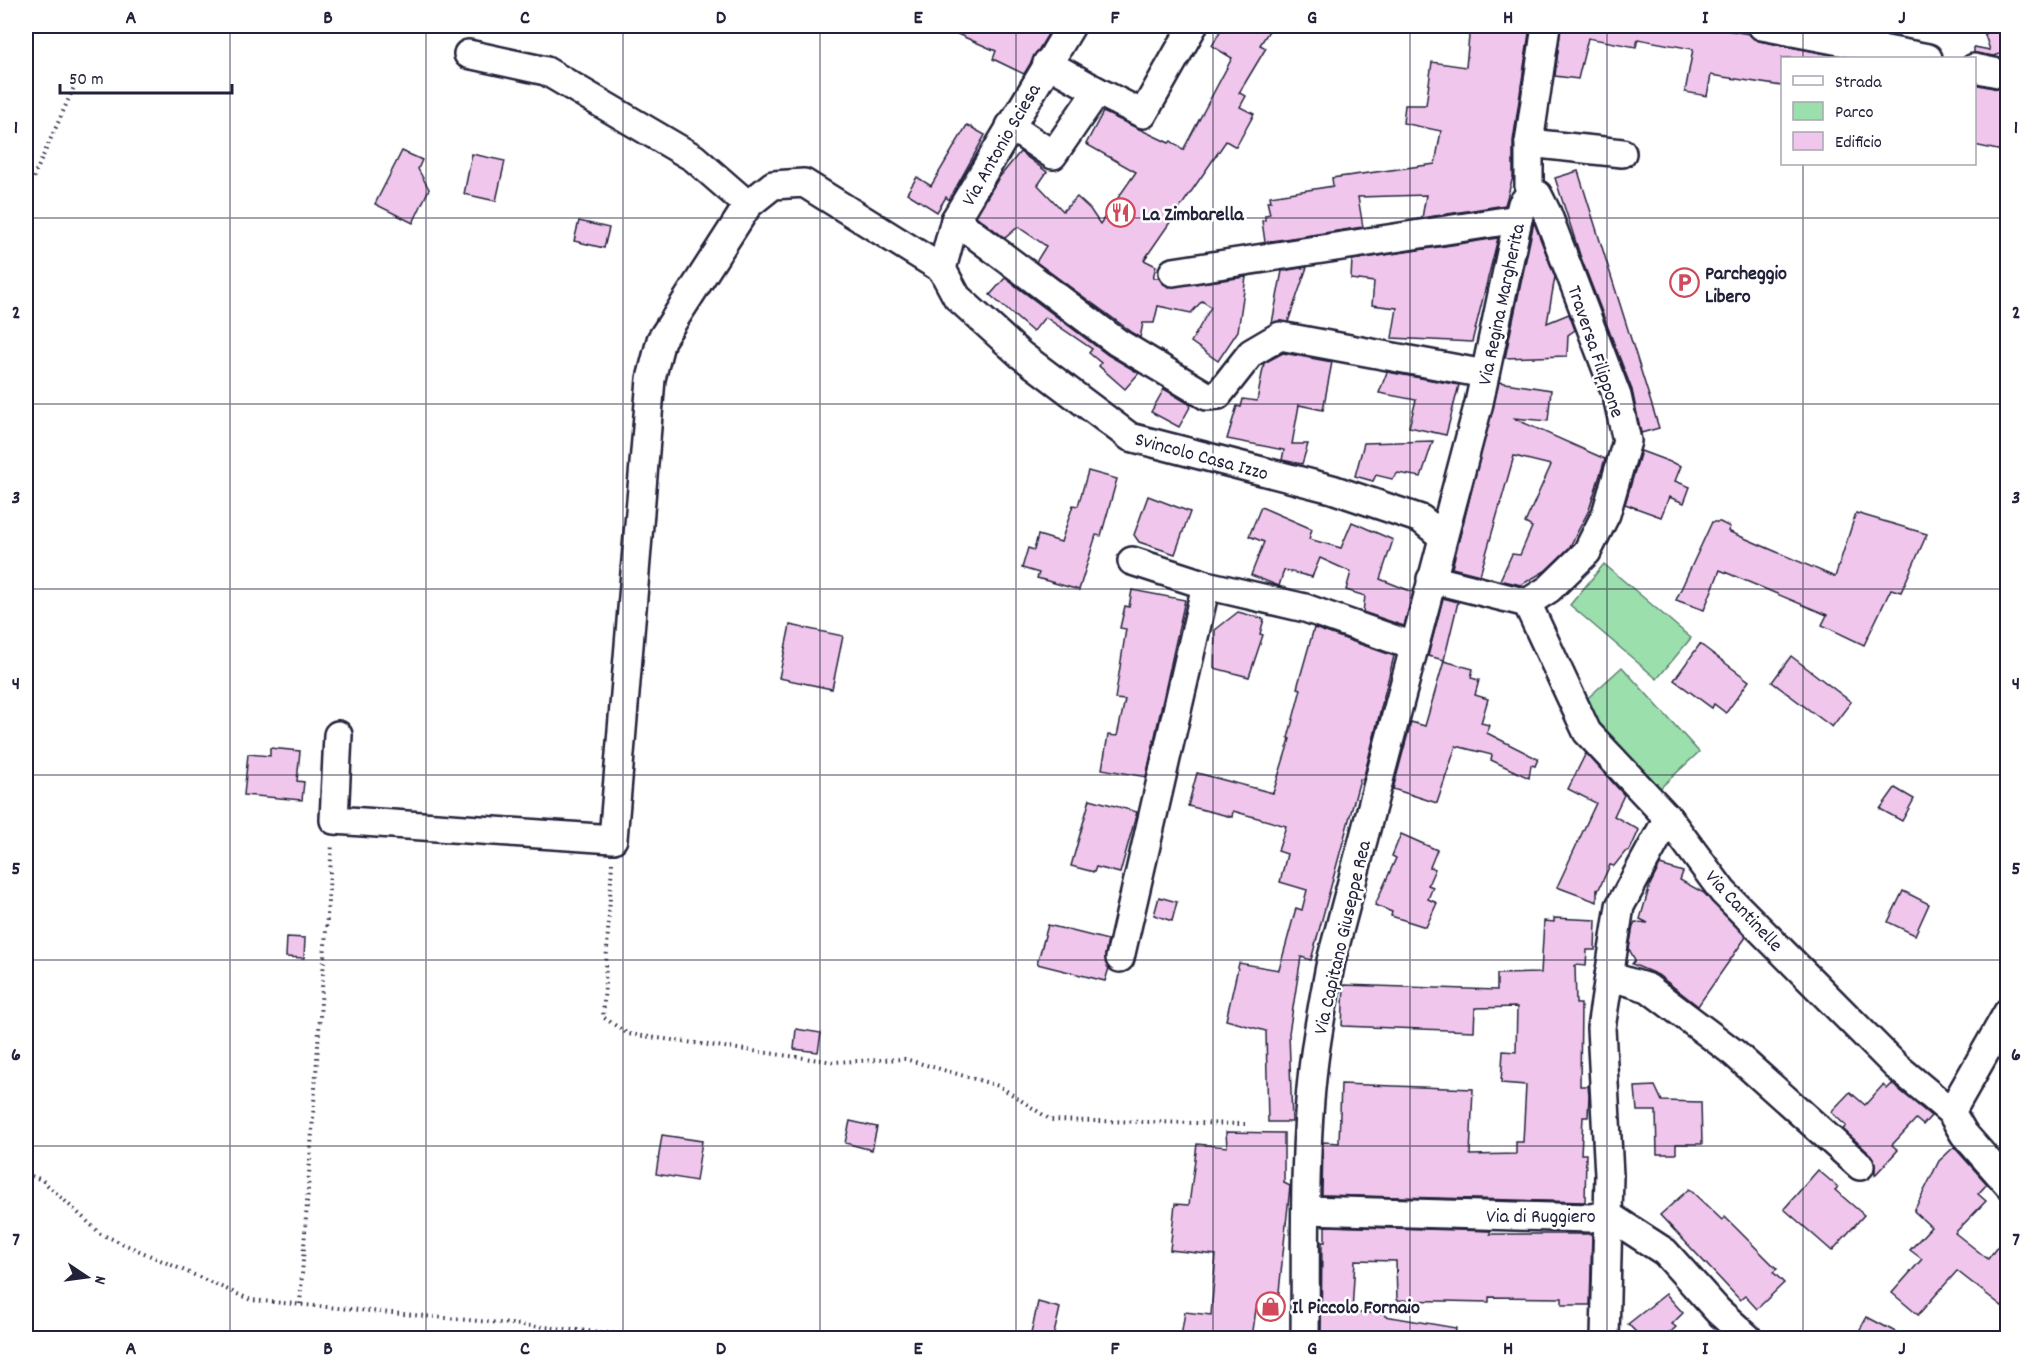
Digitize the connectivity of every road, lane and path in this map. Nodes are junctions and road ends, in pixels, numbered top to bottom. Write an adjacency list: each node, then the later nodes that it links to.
1 (1071, 26): 7 (street, Via Antonio Sciesa)
2 (1193, 26): 11 (street)
3 (1546, 26): 13 (street, Via Regina Margherita)
4 (1762, 26): 6 (street)
5 (468, 54): 16 (street)
6 (1923, 57)
7 (1047, 63): 11 (street); 12 (street, Via Antonio Sciesa)
8 (1976, 68): 9 (street)
9 (2007, 75)
10 (74, 87): 15 (path)
11 (1097, 90): 12 (street)
12 (1010, 126): 18 (street, Via Antonio Sciesa)
13 (1529, 143): 14 (street); 17 (street, Via Regina Margherita)
14 (1622, 153)
15 (26, 194)
16 (748, 205): 19 (street); 31 (street)
17 (1524, 207): 20 (street); 21 (street, Via Regina Margherita); 26 (street, Traversa Filippone)
18 (956, 220): 19 (street, Via Antonio Sciesa); 21 (street)
19 (942, 269): 22 (street, Svincolo Casa Izzo)
20 (1173, 272)
21 (1485, 374): 22 (street, Via Regina Margherita)
22 (1443, 537): 24 (street, Via Regina Margherita)
23 (1132, 561): 25 (street)
24 (1431, 579): 26 (street); 27 (street, Via Capitano Giuseppe Rea)
25 (1206, 585): 27 (street); 32 (street)
26 (1527, 603): 29 (street, Via Cantinelle)
27 (1413, 646): 40 (street, Via Capitano Giuseppe Rea)
28 (338, 735): 30 (street)
29 (1668, 818): 33 (street, Via di Ruggiero); 35 (street, Via Cantinelle)
30 (334, 820): 31 (street); 42 (path)
31 (613, 839): 36 (path)
32 (1120, 958)
33 (1609, 976): 37 (street); 41 (street, Via di Ruggiero)
34 (2007, 1011): 35 (street)
35 (1951, 1112): 39 (street, Via Cantinelle)
36 (1245, 1124)
37 (1860, 1166)
38 (26, 1174): 42 (path)
39 (2007, 1184)
40 (1306, 1210): 41 (street, Via di Ruggiero); 44 (street, Via Capitano Giuseppe Rea)
41 (1608, 1215): 45 (street); 46 (street)
42 (300, 1304): 43 (path)
43 (663, 1338)
44 (1305, 1338)
45 (1605, 1338)
46 (1748, 1338)

